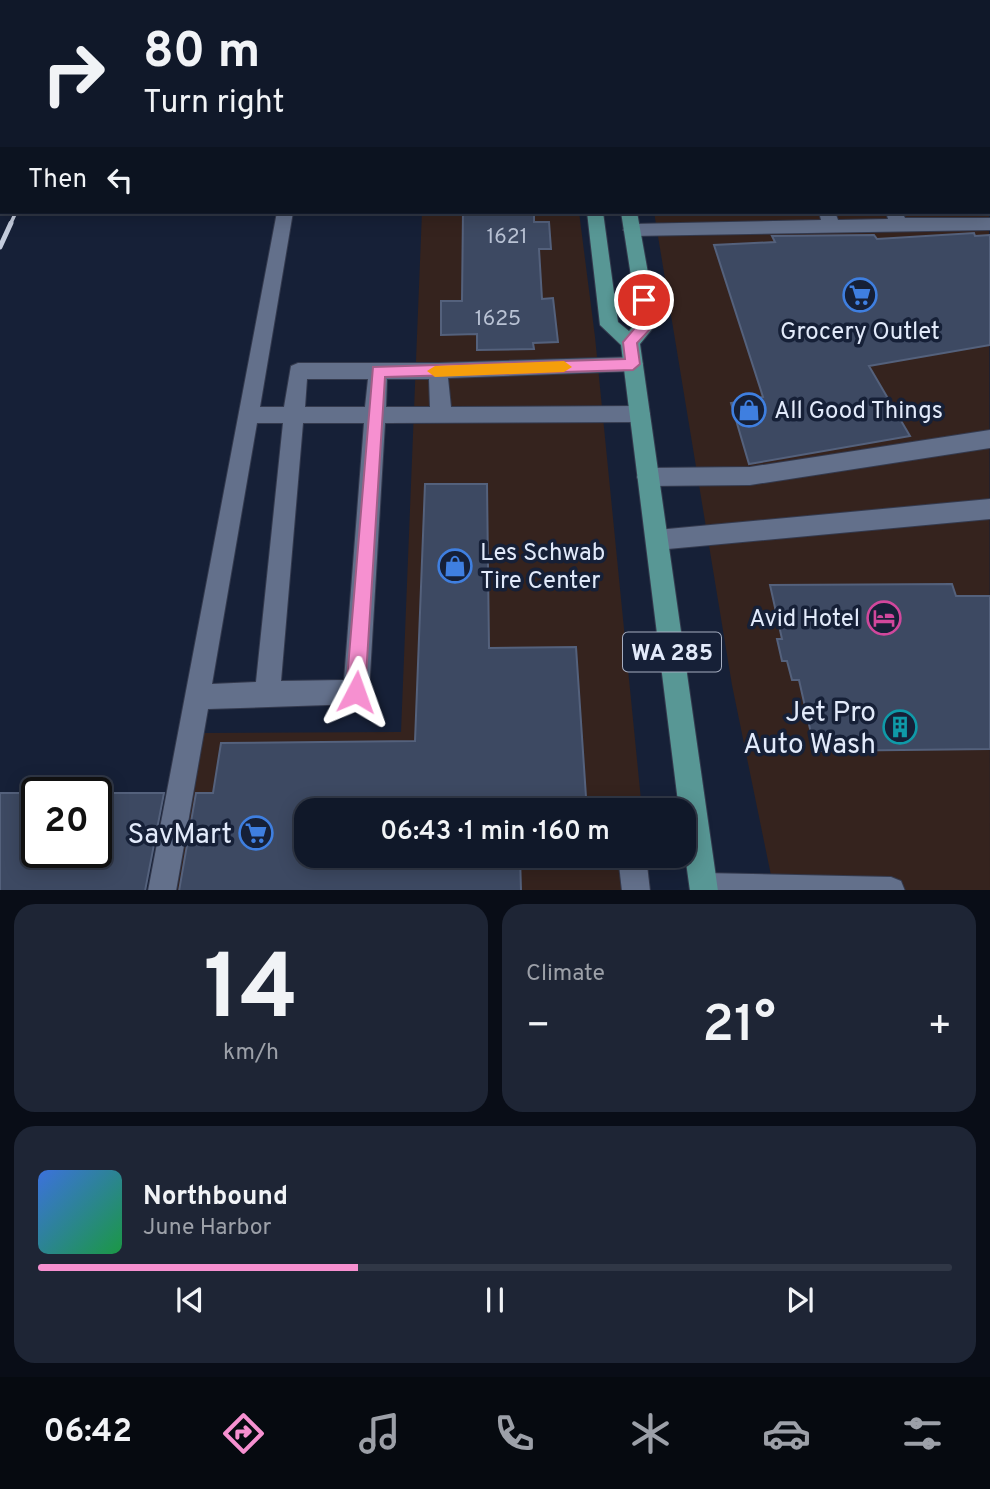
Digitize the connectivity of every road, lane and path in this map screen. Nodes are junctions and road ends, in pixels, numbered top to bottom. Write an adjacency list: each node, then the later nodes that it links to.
1 (285, 214): 15 (street)
2 (595, 214): 7 (main road)
3 (896, 218): 4 (street); 5 (street)
4 (830, 219): 6 (street)
5 (987, 220)
6 (631, 221): 7 (main road)
7 (630, 342): 8 (main road, WA 285)
8 (633, 364): 10 (street); 11 (main road, WA 285)
9 (378, 371): 10 (street); 12 (street); 13 (street)
10 (438, 371): 14 (street)
11 (640, 414): 14 (street); 17 (main road, WA 285)
12 (294, 415): 13 (street); 15 (street); 20 (street)
13 (375, 415): 14 (street); 20 (street)
14 (441, 415)
15 (245, 424): 21 (street)
16 (990, 439): 17 (street)
17 (648, 477): 19 (main road, WA 285)
18 (990, 509): 19 (street)
19 (657, 540): 23 (main road, WA 285)
20 (267, 694): 21 (street)
21 (199, 697): 24 (street)
22 (633, 868): 25 (street)
23 (704, 889): 26 (street)
24 (162, 890)
25 (636, 890)
26 (798, 890)

